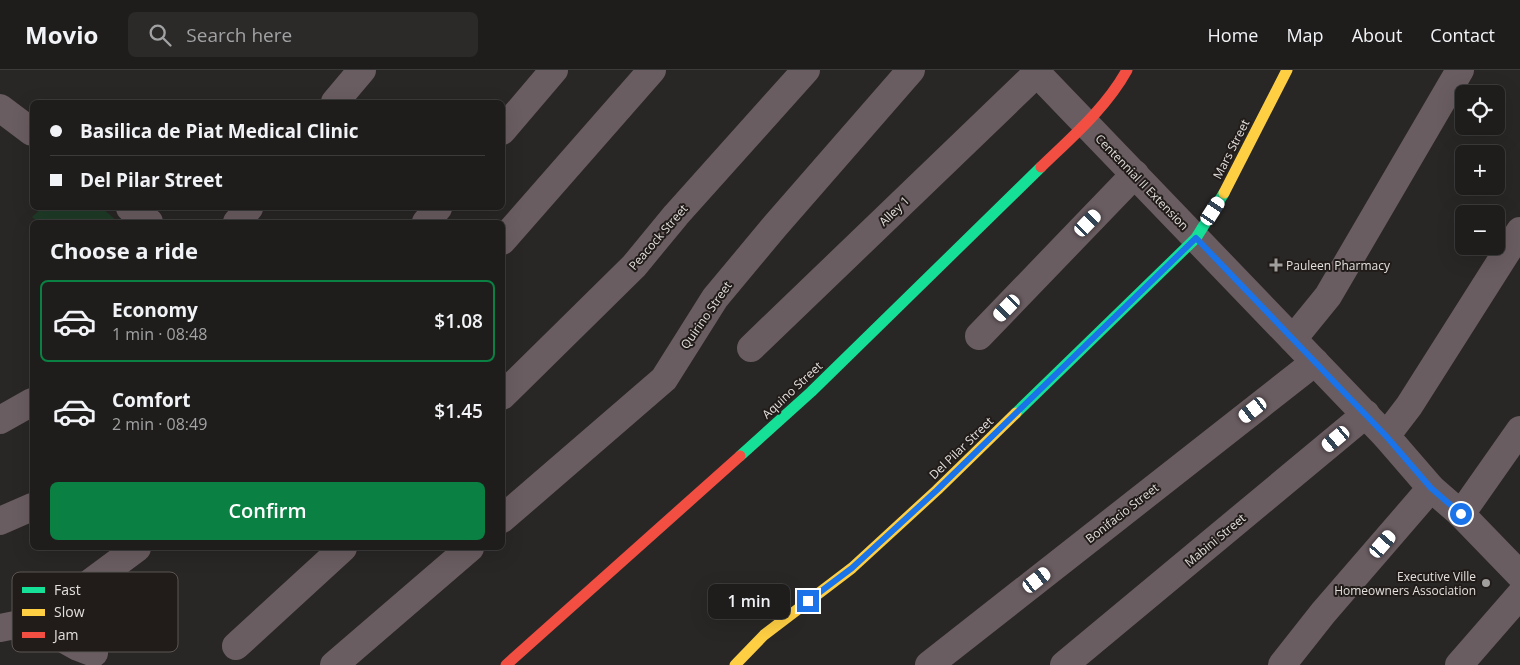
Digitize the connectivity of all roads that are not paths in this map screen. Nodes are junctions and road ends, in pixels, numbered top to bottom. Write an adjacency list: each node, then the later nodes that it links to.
1 (554, 70): 13 (street)
2 (652, 70): 23 (street)
3 (806, 70): 29 (street, Peacock Street)
4 (912, 70): 38 (street, Quirino Street)
5 (1127, 70): 12 (street, Aquino Street)
6 (1288, 70): 24 (street, Mars Street)
7 (1460, 70): 26 (street)
8 (355, 72): 10 (street)
9 (1036, 72): 12 (street, Centennial II Extension); 27 (street, Alley 1)
10 (336, 100)
11 (0, 108): 14 (street)
12 (1086, 123): 15 (street, Centennial II Extension); 48 (street, Aquino Street)
13 (505, 127)
14 (30, 130)
15 (1135, 174): 24 (street, Centennial II Extension); 25 (street)
16 (133, 210): 19 (street)
17 (247, 210): 20 (street)
18 (436, 210): 21 (street)
19 (146, 220)
20 (239, 220)
21 (428, 220)
22 (1520, 231): 34 (street)
23 (505, 237)
24 (1196, 238): 26 (street, Centennial II Extension); 49 (street, Del Pilar Street)
25 (980, 336)
26 (1293, 338): 28 (street, Centennial II Extension)
27 (751, 348)
28 (1315, 362): 31 (street, Centennial II Extension); 50 (street, Bonifacio Street)
29 (505, 393)
30 (30, 403): 32 (street)
31 (1366, 414): 34 (street, Centennial II Extension); 51 (street, Mabini Street)
32 (0, 420)
33 (1520, 430): 37 (street)
34 (1386, 436): 35 (street, Centennial II Extension)
35 (1431, 488): 37 (street, Centennial II Extension); 52 (street)
36 (30, 508): 39 (street)
37 (1461, 514): 44 (street, Centennial II Extension)
38 (505, 516)
39 (0, 521)
40 (134, 550): 43 (street)
41 (341, 550): 46 (street)
42 (468, 550): 47 (street)
43 (105, 572)
44 (1520, 575)
45 (1520, 595): 53 (street)
46 (236, 646)
47 (334, 665)
48 (506, 665)
49 (735, 665)
50 (929, 665)
51 (1064, 665)
52 (1282, 665)
53 (1459, 665)

